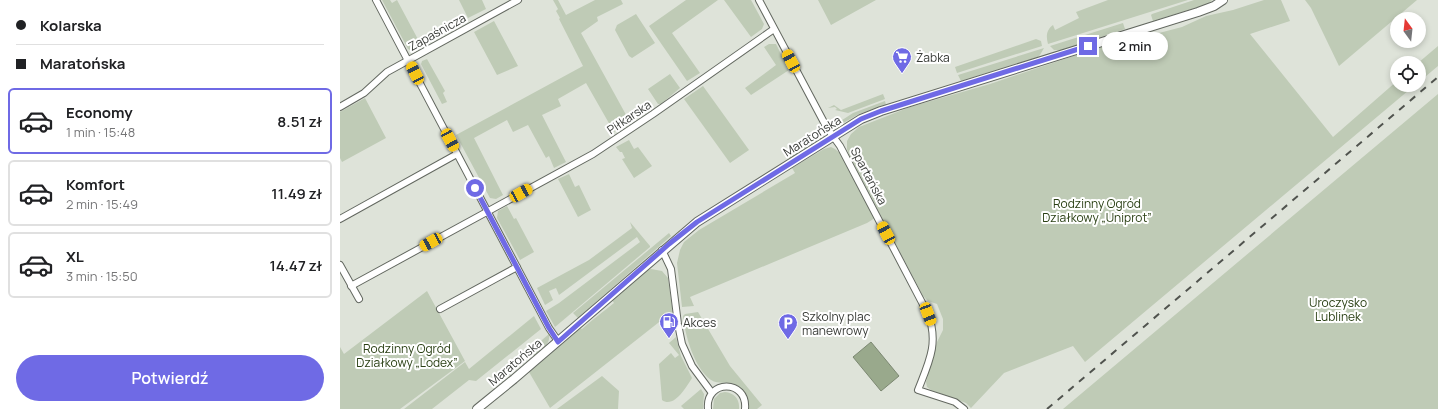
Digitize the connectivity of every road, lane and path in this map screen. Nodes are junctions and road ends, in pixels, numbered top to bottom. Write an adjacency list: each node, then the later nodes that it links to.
1 (376, 0): 6 (street)
2 (518, 0): 6 (street, Zapaśnicza)
3 (759, 0): 5 (street)
4 (1223, 0): 8 (main road, Maratońska)
5 (774, 29): 8 (street); 10 (street, Piłkarska)
6 (408, 60): 7 (street, Zapaśnicza); 9 (street)
7 (340, 107)
8 (834, 137): 12 (main road, Maratońska); 23 (street, Spartańska)
9 (457, 154): 10 (street); 11 (street)
10 (487, 211): 14 (street); 15 (street, Piłkarska)
11 (340, 218)
12 (662, 250): 18 (main road, Maratońska); 19 (street)
13 (340, 265): 15 (street)
14 (517, 267): 17 (street); 18 (street)
15 (351, 286): 16 (street)
16 (359, 299)
17 (440, 309)
18 (558, 342): 20 (main road, Maratońska)
19 (712, 393): 21 (street); 22 (street)
20 (476, 409)
21 (708, 409)
22 (745, 409)
23 (964, 409)

